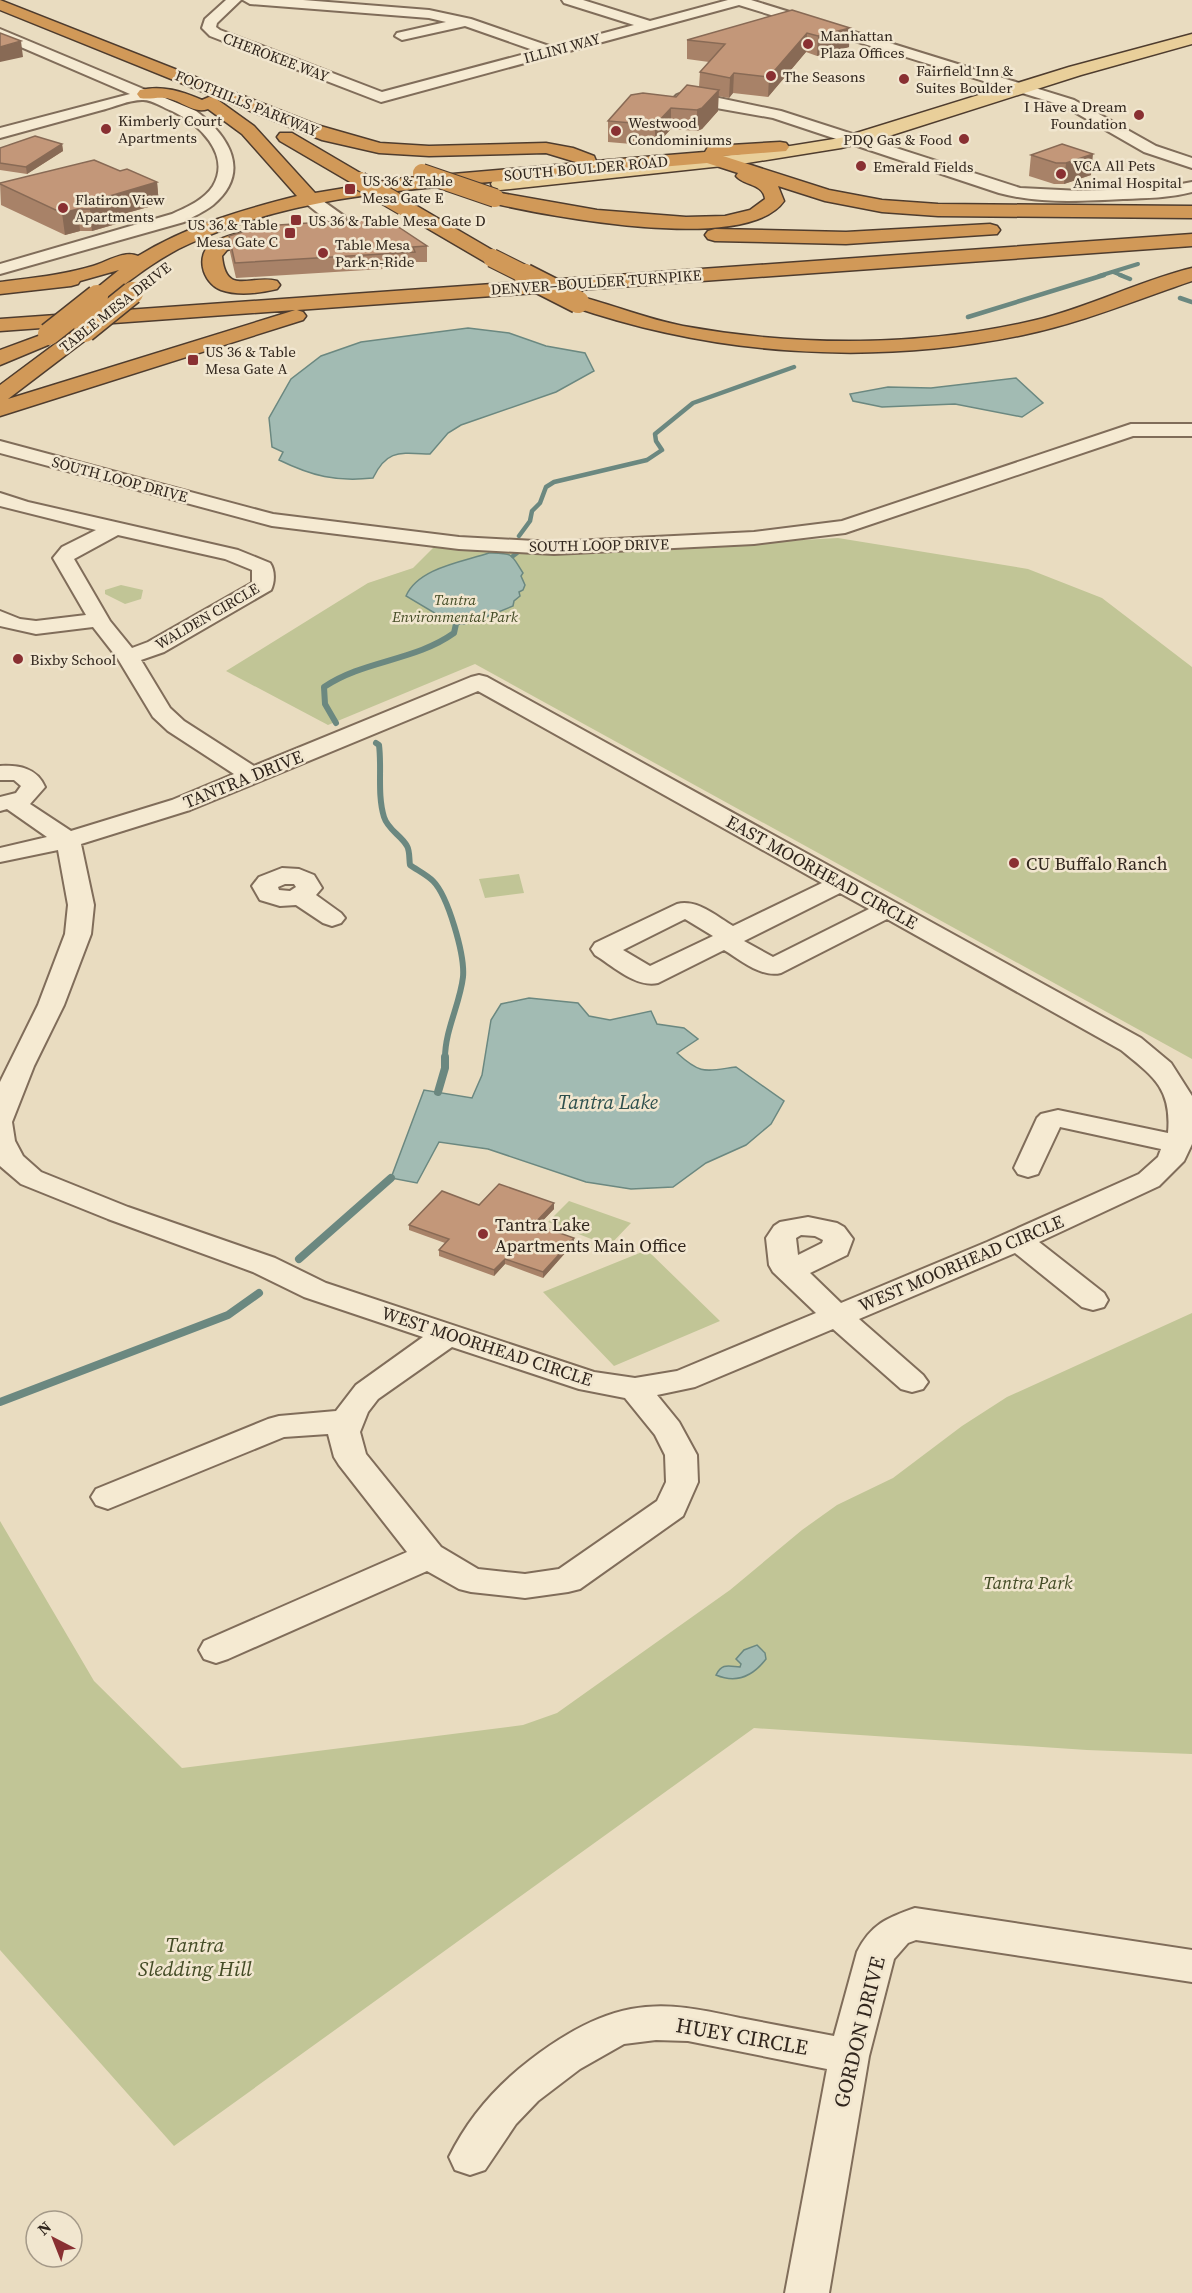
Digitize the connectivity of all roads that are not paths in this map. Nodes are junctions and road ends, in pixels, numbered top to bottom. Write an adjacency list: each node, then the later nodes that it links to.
1 (234, 0): 18 (street, CHEROKEE WAY)
2 (249, 0): 7 (street)
3 (569, 0): 8 (street)
4 (740, 0): 8 (street, ILLINI WAY); 15 (street)
5 (0, 4): 20 (highway, FOOTHILLS PARKWAY)
6 (0, 15): 17 (highway, FOOTHILLS PARKWAY)
7 (466, 22): 11 (street); 13 (street)
8 (648, 25): 13 (street, ILLINI WAY)
9 (1192, 30): 14 (main road, SOUTH BOULDER ROAD)
10 (0, 33): 16 (street)
11 (402, 36)
12 (1192, 39): 14 (main road, SOUTH BOULDER ROAD)
13 (550, 51): 18 (street, ILLINI WAY)
14 (1068, 69): 15 (main road, SOUTH BOULDER ROAD)
15 (1014, 86): 22 (main road, SOUTH BOULDER ROAD); 26 (street)
16 (146, 94): 21 (street); 23 (highway); 40 (street)
17 (198, 95): 23 (highway); 42 (highway, bridge)
18 (381, 97)
19 (682, 98): 22 (street)
20 (307, 128): 24 (highway); 28 (highway, FOOTHILLS PARKWAY)
21 (0, 133)
22 (845, 138): 24 (main road, SOUTH BOULDER ROAD); 29 (street)
23 (261, 148): 27 (highway)
24 (777, 151): 25 (main road, SOUTH BOULDER ROAD); 31 (highway)
25 (717, 159): 28 (highway, SOUTH BOULDER ROAD); 30 (main road, SOUTH BOULDER ROAD); 31 (highway)
26 (1192, 163)
27 (293, 180): 32 (highway); 33 (highway)
28 (433, 181): 30 (highway, SOUTH BOULDER ROAD); 30 (highway, FOOTHILLS PARKWAY, bridge); 32 (highway, TABLE MESA DRIVE)
29 (1192, 187)
30 (497, 191): 30 (highway); 35 (highway)
31 (813, 191): 34 (highway)
32 (315, 202): 33 (highway, TABLE MESA DRIVE); 36 (street); 38 (highway, TABLE MESA DRIVE)
33 (260, 211): 38 (highway, TABLE MESA DRIVE)
34 (1192, 212)
35 (1192, 217)
36 (338, 220)
37 (1192, 230): 41 (highway, DENVER–BOULDER TURNPIKE)
38 (209, 234): 44 (highway); 45 (highway); 48 (highway, TABLE MESA DRIVE)
39 (1192, 240): 47 (highway, DENVER–BOULDER TURNPIKE)
40 (0, 269)
41 (640, 269): 43 (highway); 49 (highway, DENVER–BOULDER TURNPIKE)
42 (1192, 274)
43 (420, 276)
44 (48, 282): 46 (highway); 48 (highway)
45 (291, 283)
46 (0, 288)
47 (473, 291): 50 (highway, DENVER–BOULDER TURNPIKE); 54 (highway)
48 (113, 292): 51 (highway, TABLE MESA DRIVE, bridge); 51 (highway, TABLE MESA DRIVE, bridge)
49 (0, 315)
50 (0, 325)
51 (60, 335): 52 (highway); 53 (highway, TABLE MESA DRIVE); 54 (highway, TABLE MESA DRIVE)
52 (0, 359)
53 (0, 373)
54 (4, 403)
55 (1192, 430): 56 (street, SOUTH LOOP DRIVE)
56 (0, 447)
57 (0, 499): 58 (street, WALDEN CIRCLE)
58 (22, 507): 59 (street); 60 (street, WALDEN CIRCLE)
59 (0, 522)
60 (116, 528): 62 (street); 63 (street, WALDEN CIRCLE)
61 (0, 618): 62 (street)
62 (99, 619): 63 (street)
63 (128, 657): 66 (street)
64 (479, 682): 66 (street, TANTRA DRIVE); 70 (street, EAST MOORHEAD CIRCLE)
65 (0, 773): 67 (street)
66 (253, 776): 68 (street, TANTRA DRIVE)
67 (6, 803): 68 (street)
68 (68, 840): 69 (street, TANTRA DRIVE); 75 (street)
69 (0, 855)
70 (841, 883): 72 (street, EAST MOORHEAD CIRCLE); 72 (street)
71 (300, 896): 73 (street)
72 (888, 909): 74 (street, EAST MOORHEAD CIRCLE)
73 (332, 918)
74 (1161, 1069): 77 (street, WEST MOORHEAD CIRCLE)
75 (0, 1119)
76 (0, 1125): 83 (street, WEST MOORHEAD CIRCLE)
77 (1183, 1143): 78 (street); 79 (street, WEST MOORHEAD CIRCLE)
78 (1028, 1168)
79 (1018, 1240): 81 (street); 82 (street, WEST MOORHEAD CIRCLE)
80 (790, 1271): 82 (street)
81 (1093, 1300)
82 (837, 1316): 84 (street); 85 (street, WEST MOORHEAD CIRCLE)
83 (447, 1335): 85 (street, WEST MOORHEAD CIRCLE); 86 (street)
84 (912, 1382)
85 (635, 1389): 88 (street)
86 (348, 1421): 87 (street); 88 (street)
87 (108, 1497)
88 (429, 1556): 89 (street)
89 (216, 1650)
90 (1192, 1966): 91 (street, GORDON DRIVE)
91 (849, 2056): 92 (street, HUEY CIRCLE); 93 (street, GORDON DRIVE)
92 (470, 2157)
93 (807, 2293)

